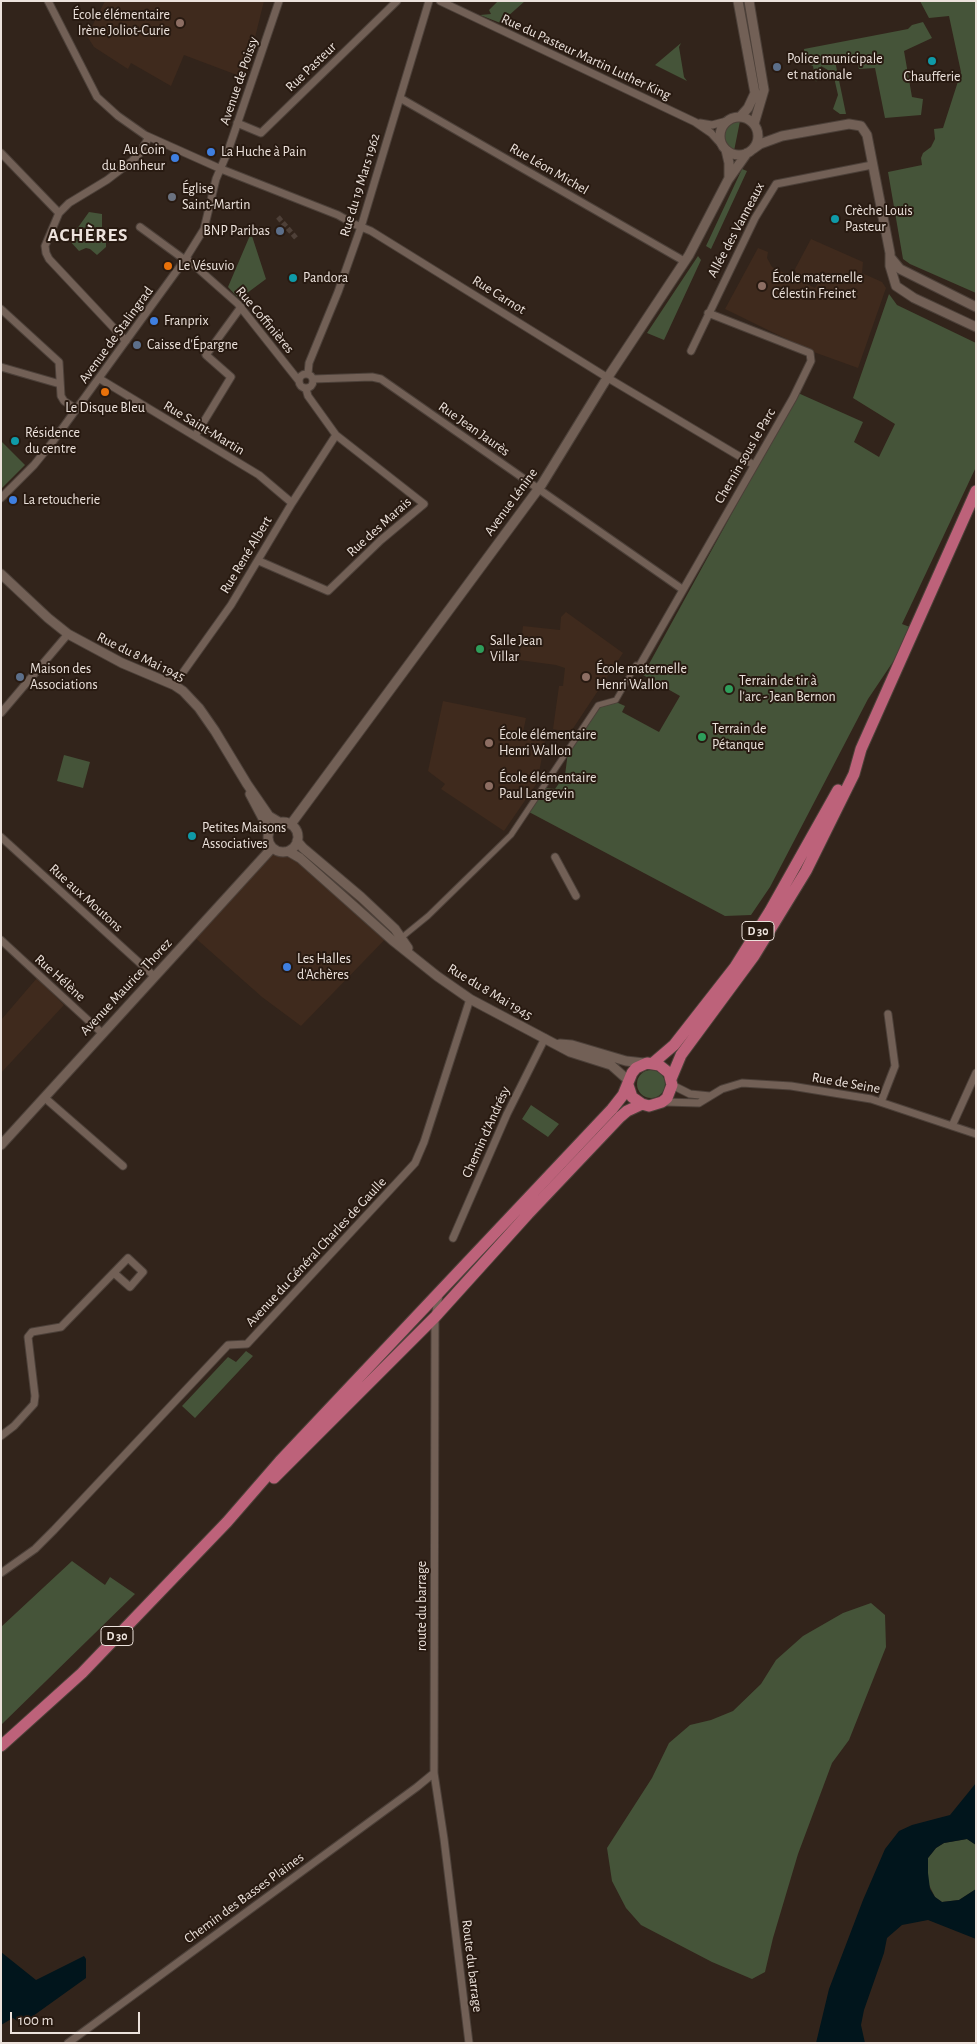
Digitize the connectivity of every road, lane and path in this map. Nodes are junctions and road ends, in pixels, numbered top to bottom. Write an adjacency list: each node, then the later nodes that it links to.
1 (48, 1): 15 (street, Rue Carnot)
2 (279, 1): 12 (street, Avenue de Poissy)
3 (397, 1): 12 (street, Rue Pasteur)
4 (429, 1): 8 (street, Rue du 19 Mars 1962)
5 (440, 1): 11 (street, Rue du Pasteur Martin Luther King)
6 (738, 1): 9 (street)
7 (749, 1): 13 (street)
8 (400, 98): 24 (street, Rue du 19 Mars 1962); 27 (street, Rue Léon Michel)
9 (740, 117): 10 (street); 13 (street)
10 (727, 121): 11 (street, Rue du Pasteur Martin Luther King); 16 (street)
11 (695, 122): 16 (street, Rue du Pasteur Martin Luther King)
12 (237, 123): 20 (street, Avenue de Poissy)
13 (755, 126): 14 (street); 17 (street)
14 (782, 136): 17 (street); 19 (street)
15 (149, 137): 20 (street, Rue Carnot); 22 (street)
16 (723, 147): 17 (street); 21 (street, Avenue Lénine)
17 (750, 151): 21 (street, Avenue Lénine)
18 (1, 153): 22 (street)
19 (872, 165): 25 (street); 31 (street, Allée des Vanneaux)
20 (221, 169): 24 (street, Rue Carnot); 26 (street, Avenue de Stalingrad)
21 (728, 180): 27 (street, Avenue Lénine)
22 (59, 212): 33 (street)
23 (140, 227): 26 (street, Rue Coffinières)
24 (361, 227): 36 (street, Rue du 19 Mars 1962); 37 (street, Rue Carnot)
25 (891, 258): 28 (street); 32 (street)
26 (186, 259): 29 (street, Rue Coffinières); 33 (street, Avenue de Stalingrad)
27 (684, 262): 37 (street, Avenue Lénine)
28 (976, 306)
29 (241, 307): 39 (street, Rue Coffinières); 44 (street)
30 (1, 310): 40 (street)
31 (708, 314): 34 (street, Allée des Vanneaux); 45 (street, Chemin sous le Parc)
32 (976, 327)
33 (126, 341): 38 (street, Avenue de Stalingrad)
34 (691, 350)
35 (1, 367): 40 (street)
36 (311, 377): 39 (street); 41 (street); 46 (street, Rue Jean Jaurès)
37 (608, 378): 45 (street, Rue Carnot); 46 (street, Avenue Lénine)
38 (100, 379): 42 (street, Avenue de Stalingrad); 44 (street, Rue Saint-Martin)
39 (299, 381): 41 (street)
40 (60, 384): 42 (street)
41 (306, 389): 43 (street, Rue des Marais)
42 (76, 409): 48 (street, Avenue de Stalingrad)
43 (336, 435): 49 (street, Rue René Albert); 50 (street, Rue des Marais)
44 (195, 436): 49 (street, Rue Saint-Martin)
45 (754, 465): 52 (street, Chemin sous le Parc)
46 (538, 489): 52 (street, Rue Jean Jaurès); 60 (street, Avenue Lénine)
47 (976, 491): 57 (main road, D 30)
48 (1, 498)
49 (292, 504): 50 (street, Rue René Albert)
50 (259, 560): 55 (street, Rue René Albert)
51 (1, 574): 53 (street, Rue du 8 Mai 1945)
52 (682, 589): 54 (street, Chemin sous le Parc)
53 (68, 634): 55 (street, Rue du 8 Mai 1945); 56 (street)
54 (638, 665): 68 (street)
55 (174, 686): 58 (street, Rue du 8 Mai 1945)
56 (1, 713)
57 (861, 749): 77 (main road, D 30); 79 (main road, D 30)
58 (247, 784): 59 (street, Rue du 8 Mai 1945); 61 (street, Rue du 8 Mai 1945)
59 (279, 822): 60 (street); 61 (street)
60 (291, 824): 63 (street)
61 (269, 830): 64 (street)
62 (1, 838): 71 (street, Rue aux Moutons)
63 (297, 841): 65 (street); 68 (street, Rue du 8 Mai 1945)
64 (272, 848): 65 (street); 71 (street, Avenue Maurice Thorez)
65 (288, 851): 70 (street, Rue du 8 Mai 1945)
66 (555, 857): 67 (street)
67 (576, 896)
68 (401, 938): 70 (street, Rue du 8 Mai 1945)
69 (1, 940): 74 (street, Rue Hélène)
70 (414, 956): 72 (street, Rue du 8 Mai 1945)
71 (154, 976): 74 (street, Avenue Maurice Thorez)
72 (470, 999): 75 (street, Rue du 8 Mai 1945); 96 (street, Avenue du Général Charles de Gaulle)
73 (888, 1014): 84 (street)
74 (103, 1034): 82 (street, Avenue Maurice Thorez)
75 (545, 1038): 76 (street, Rue du 8 Mai 1945); 90 (street, Chemin d'Andrésy)
76 (558, 1044): 77 (street, Rue du 8 Mai 1945); 80 (street, Rue du 8 Mai 1945)
77 (650, 1063): 79 (main road); 80 (main road)
78 (976, 1074): 86 (street)
79 (671, 1082): 81 (street); 83 (main road)
80 (629, 1083): 85 (main road); 92 (main road, D 30)
81 (710, 1096): 83 (street, Rue de Seine); 84 (street, Rue de Seine)
82 (45, 1098): 88 (street, Avenue Maurice Thorez); 89 (street)
83 (662, 1102): 85 (main road)
84 (881, 1102): 86 (street, Rue de Seine)
85 (642, 1104): 93 (main road, D 30)
86 (952, 1126): 87 (street, Rue de Seine)
87 (976, 1134)
88 (1, 1145)
89 (123, 1166)
90 (453, 1238)
91 (114, 1273): 94 (street)
92 (440, 1292): 93 (street); 95 (main road, D 30)
93 (435, 1318): 95 (main road, D 30); 98 (street, route du barrage)
94 (1, 1436)
95 (227, 1522): 97 (main road, D 30)
96 (1, 1574)
97 (1, 1746)
98 (434, 1773): 99 (street, route du barrage); 100 (street, Chemin des Basses Plaines)
99 (450, 1893): 101 (street, Route du barrage)
100 (68, 2043)
101 (469, 2043)

